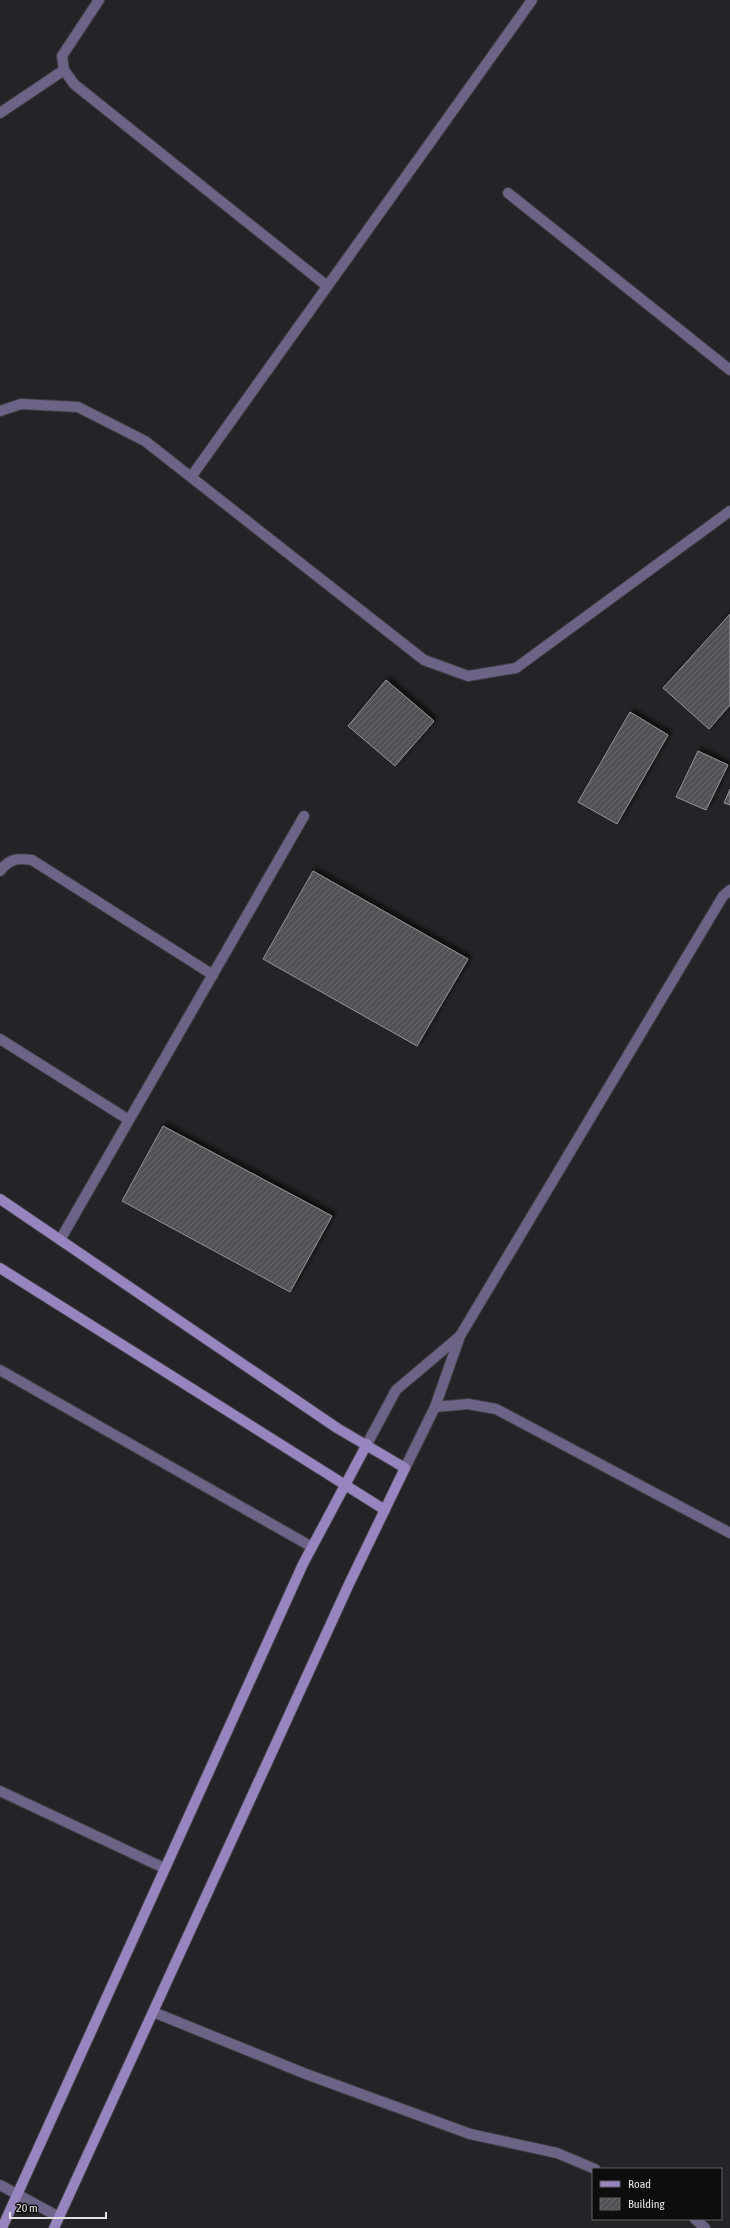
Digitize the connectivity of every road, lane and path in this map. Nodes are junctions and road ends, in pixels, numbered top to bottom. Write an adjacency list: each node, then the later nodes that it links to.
1 (99, 0): 3 (street)
2 (532, 0): 6 (street)
3 (64, 70): 4 (street); 6 (street)
4 (0, 113)
5 (508, 193): 7 (street)
6 (327, 286): 9 (street)
7 (730, 370)
8 (0, 411): 9 (street)
9 (191, 477): 10 (street)
10 (730, 511)
11 (304, 816): 14 (street)
12 (0, 871): 14 (street)
13 (730, 890): 20 (street)
14 (213, 975): 16 (street)
15 (0, 1039): 16 (street)
16 (129, 1120): 18 (street)
17 (0, 1199): 18 (street)
18 (60, 1240): 23 (street)
19 (0, 1268): 25 (street)
20 (460, 1336): 22 (street); 23 (street)
21 (0, 1370): 28 (street)
22 (435, 1407): 24 (street); 27 (street)
23 (367, 1444): 24 (street); 25 (street)
24 (405, 1468): 26 (street)
25 (345, 1485): 26 (street); 28 (street)
26 (385, 1510): 31 (street)
27 (730, 1533)
28 (312, 1547): 30 (street)
29 (0, 1791): 30 (street)
30 (164, 1868): 34 (street)
31 (153, 2012): 32 (street); 35 (street)
32 (593, 2168)
33 (0, 2185): 34 (street)
34 (18, 2194): 35 (street); 37 (street)
35 (59, 2217): 38 (street)
36 (695, 2220): 39 (street)
37 (2, 2228)
38 (54, 2228)
39 (705, 2228)

